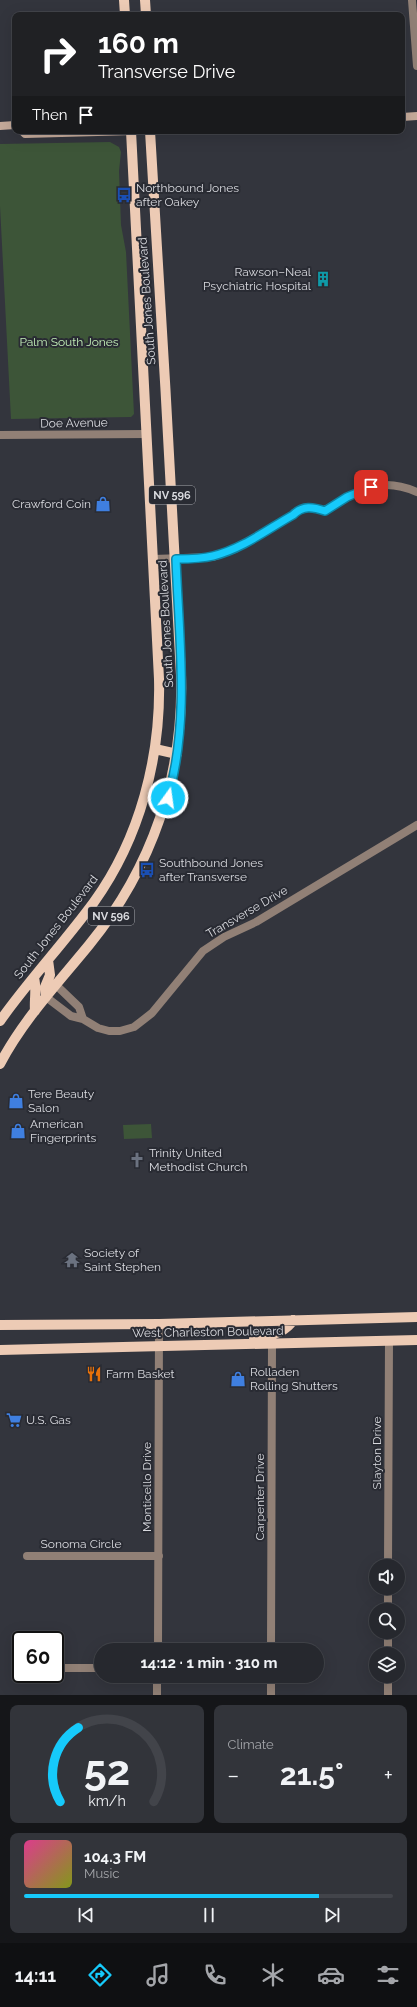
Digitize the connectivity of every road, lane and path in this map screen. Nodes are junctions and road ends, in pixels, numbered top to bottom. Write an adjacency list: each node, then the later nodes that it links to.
1 (124, 0): 4 (main road)
2 (145, 0): 5 (main road)
3 (412, 0): 6 (street)
4 (125, 12)
5 (146, 12)
6 (417, 66)
7 (417, 116): 8 (main road)
8 (405, 117)
9 (12, 125): 10 (main road)
10 (0, 126)
11 (132, 134): 13 (main road, South Jones Boulevard / NV 596)
12 (150, 134): 16 (main road, South Jones Boulevard / NV 596)
13 (147, 434): 14 (street, Doe Avenue); 17 (main road, South Jones Boulevard / NV 596)
14 (0, 435)
15 (417, 492): 16 (street)
16 (176, 559): 17 (street); 19 (main road, South Jones Boulevard / NV 596)
17 (153, 560): 18 (main road, South Jones Boulevard / NV 596)
18 (155, 749): 19 (main road); 21 (main road, South Jones Boulevard / NV 596)
19 (177, 754): 23 (main road, South Jones Boulevard / NV 596)
20 (417, 825): 26 (street, Transverse Drive)
21 (48, 960): 22 (main road, South Jones Boulevard / NV 596); 24 (main road)
22 (34, 978): 25 (main road); 27 (main road, South Jones Boulevard / NV 596)
23 (56, 985): 24 (main road, South Jones Boulevard / NV 596); 26 (street)
24 (46, 997): 25 (main road, South Jones Boulevard / NV 596); 26 (street, Transverse Drive)
25 (35, 1011): 28 (main road, South Jones Boulevard / NV 596)
26 (83, 1019)
27 (0, 1021)
28 (0, 1064)
29 (417, 1317): 30 (main road, West Charleston Boulevard)
30 (293, 1320): 31 (main road, West Charleston Boulevard); 36 (main road)
31 (159, 1324): 32 (main road, West Charleston Boulevard); 37 (street, Monticello Drive)
32 (0, 1325)
33 (389, 1340): 34 (main road, West Charleston Boulevard); 35 (main road, West Charleston Boulevard); 41 (street, Slayton Drive)
34 (417, 1340)
35 (272, 1343): 36 (main road, West Charleston Boulevard); 43 (street, Carpenter Drive)
36 (238, 1344): 37 (main road, West Charleston Boulevard)
37 (158, 1346): 38 (main road, West Charleston Boulevard); 40 (street, Monticello Drive)
38 (0, 1350)
39 (28, 1556): 40 (street, Sonoma Circle)
40 (159, 1556): 42 (street, Monticello Drive)
41 (388, 1559)
42 (158, 1643)
43 (271, 1643)
44 (64, 1668): 45 (street)
45 (94, 1668)
46 (157, 1683): 49 (street)
47 (271, 1683): 50 (street)
48 (388, 1683): 51 (street)
49 (157, 1695)
50 (271, 1695)
51 (388, 1695)

